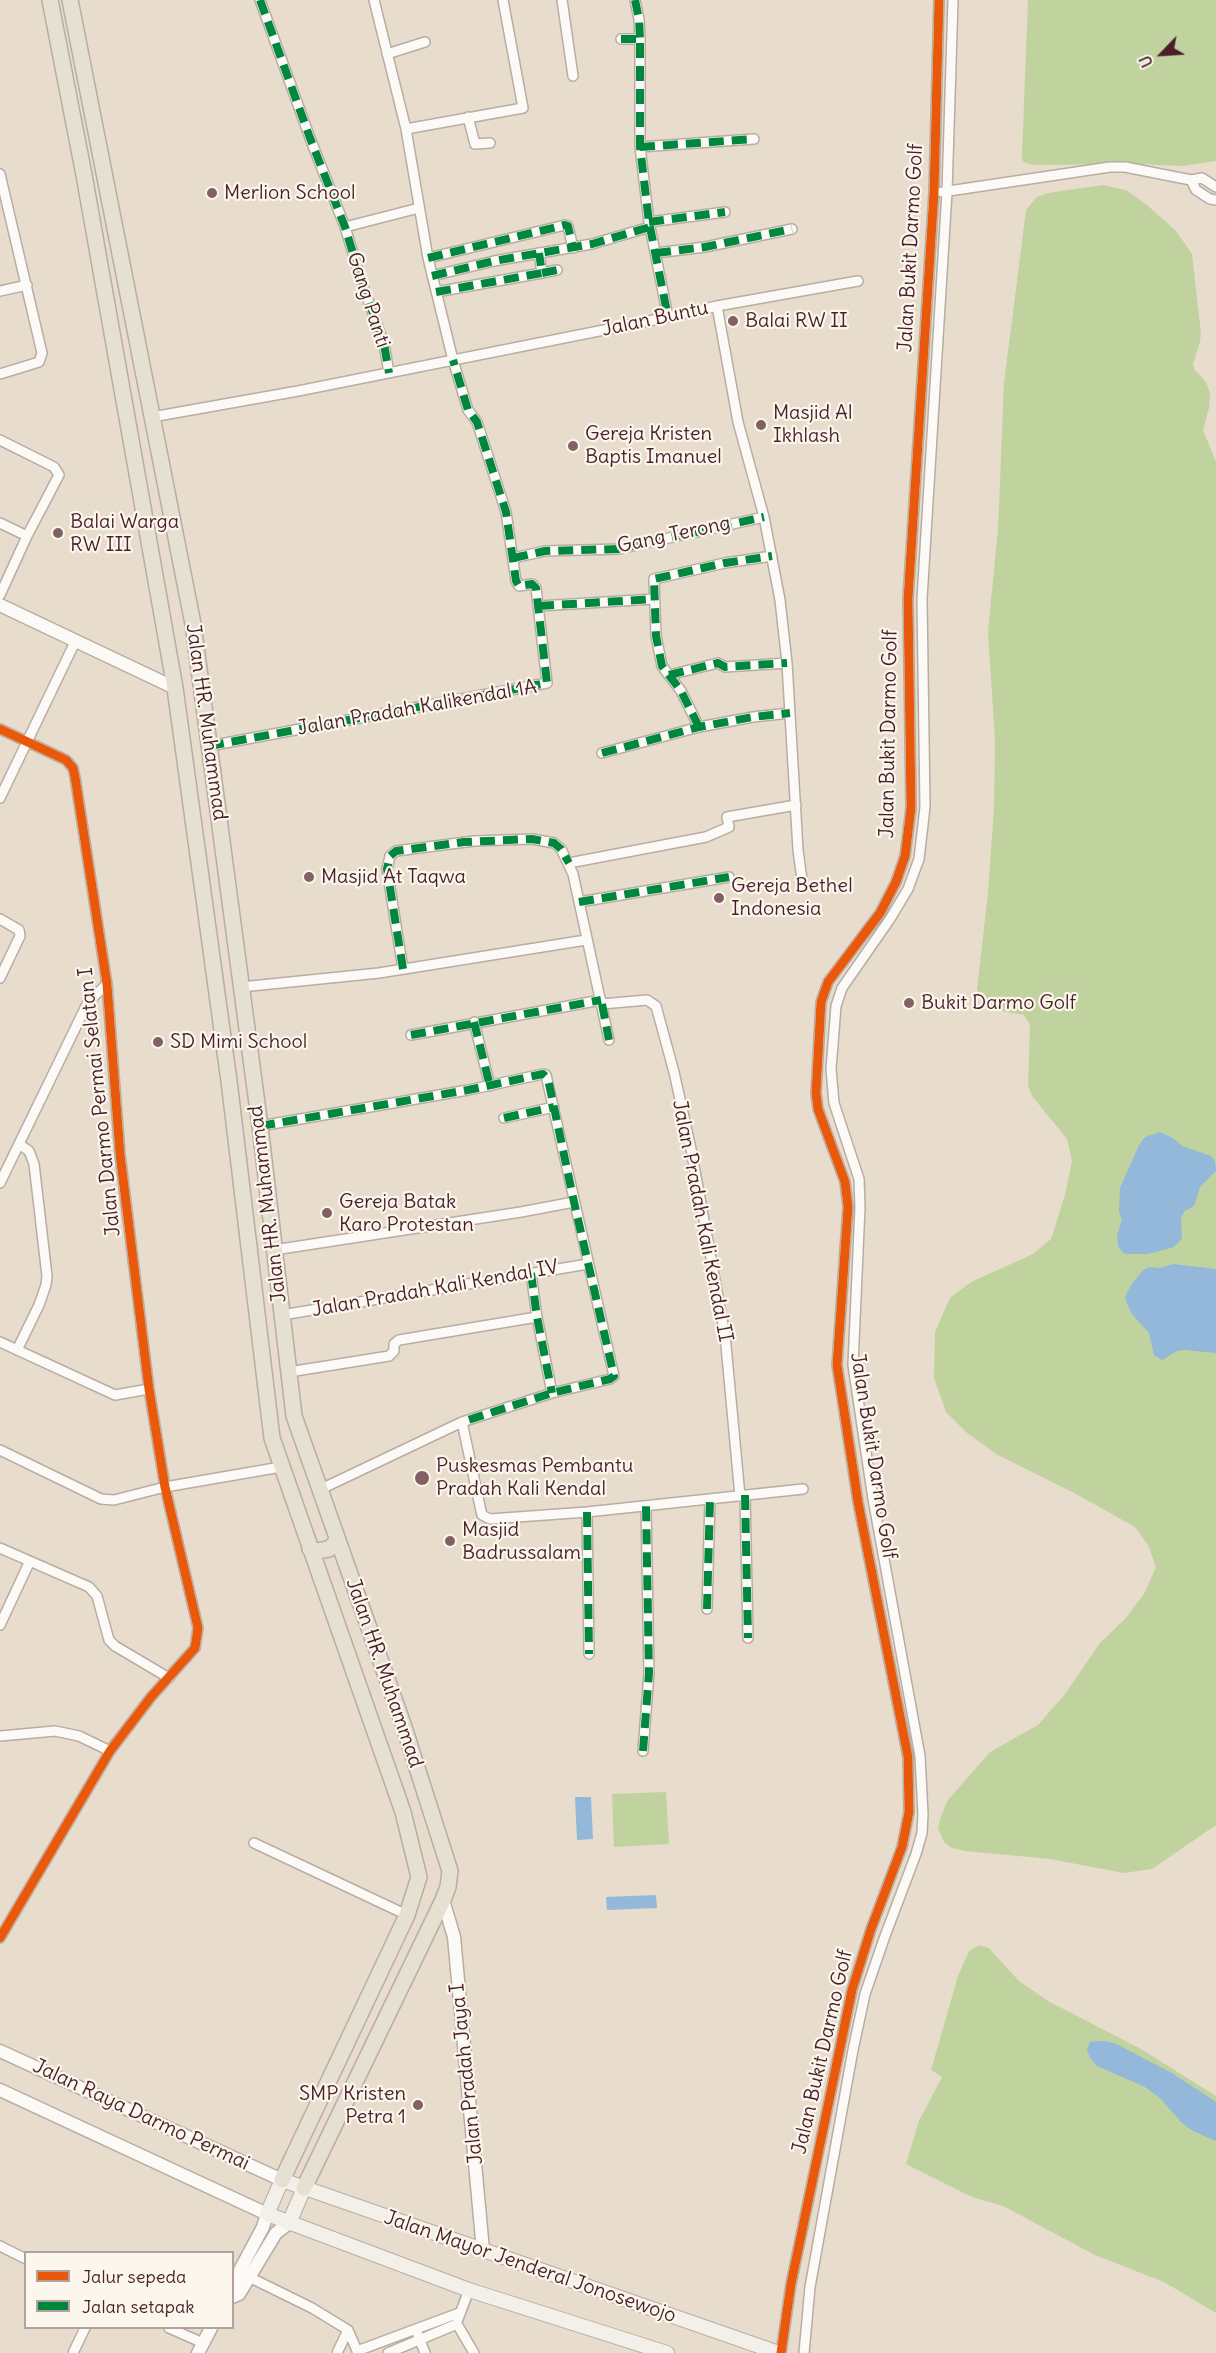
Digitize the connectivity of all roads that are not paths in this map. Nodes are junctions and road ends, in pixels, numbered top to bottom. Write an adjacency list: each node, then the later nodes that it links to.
1 (50, 0): 22 (main road, Jalan HR. Muhammad)
2 (70, 0): 20 (main road, Jalan HR. Muhammad)
3 (260, 0): 32 (street, Gang Panti)
4 (374, 0): 13 (street)
5 (503, 0): 15 (street)
6 (562, 0): 14 (street)
7 (635, 0): 11 (street)
8 (939, 0): 25 (street, Jalan Bukit Darmo Golf)
9 (953, 0): 26 (street, Jalan Bukit Darmo Golf)
10 (621, 39): 11 (street)
11 (640, 39): 19 (street)
12 (425, 42): 13 (street)
13 (387, 54): 16 (street)
14 (573, 76)
15 (468, 117): 16 (street); 18 (street)
16 (406, 129): 28 (street)
17 (754, 140): 19 (street)
18 (490, 143)
19 (640, 147): 31 (street)
20 (105, 172): 22 (main road); 50 (main road, Jalan HR. Muhammad)
21 (0, 174): 29 (street)
22 (84, 176): 64 (main road, Jalan HR. Muhammad)
23 (1191, 180): 24 (street); 26 (street); 27 (street)
24 (1216, 187)
25 (934, 192): 26 (street); 141 (street, Jalan Bukit Darmo Golf)
26 (947, 192): 143 (street, Jalan Bukit Darmo Golf)
27 (1216, 200)
28 (419, 208): 32 (street); 37 (street)
29 (4, 212): 42 (street)
30 (725, 212): 31 (street)
31 (649, 225): 34 (street); 36 (street)
32 (345, 227): 48 (street, Gang Panti)
33 (792, 229): 36 (street)
34 (573, 248): 35 (street); 37 (street)
35 (539, 253): 39 (street); 40 (street)
36 (656, 253): 46 (street)
37 (428, 258): 40 (street)
38 (557, 270): 39 (street)
39 (542, 273): 44 (street)
40 (432, 276): 44 (street)
41 (858, 281): 45 (street, Jalan Buntu)
42 (27, 285): 43 (street); 49 (street)
43 (0, 291)
44 (436, 292): 47 (street)
45 (717, 306): 46 (street, Jalan Buntu); 52 (street)
46 (668, 317): 47 (street, Jalan Buntu)
47 (453, 360): 48 (street, Jalan Buntu); 56 (street)
48 (390, 373): 50 (street, Jalan Buntu)
49 (0, 374)
50 (152, 417): 69 (main road, Jalan HR. Muhammad)
51 (0, 440): 54 (street)
52 (764, 517): 55 (street); 56 (street, Gang Terong)
53 (0, 523): 54 (street)
54 (27, 536): 57 (street)
55 (772, 556): 58 (street); 62 (street)
56 (513, 558): 60 (street)
57 (0, 595)
58 (654, 599): 60 (street); 63 (street)
59 (0, 604): 61 (street)
60 (539, 606): 69 (street, Jalan Pradah Kalikendal 1A)
61 (75, 642): 64 (street); 68 (street)
62 (787, 663): 63 (street); 65 (street)
63 (669, 675): 66 (street)
64 (176, 688): 74 (main road, Jalan HR. Muhammad)
65 (790, 713): 66 (street); 72 (street)
66 (699, 727): 70 (street)
67 (0, 729): 68 (street)
68 (27, 741): 71 (street); 83 (street, Jalan Darmo Permai Selatan I)
69 (209, 746): 73 (main road, Jalan HR. Muhammad)
70 (602, 753)
71 (0, 798)
72 (796, 805): 75 (street); 77 (street)
73 (224, 851): 74 (main road); 84 (main road, Jalan HR. Muhammad)
74 (200, 854): 90 (main road, Jalan HR. Muhammad)
75 (569, 863): 78 (street); 81 (street)
76 (729, 877): 78 (street)
77 (803, 887)
78 (579, 902): 80 (street)
79 (0, 919): 82 (street)
80 (586, 940): 81 (street); 85 (street)
81 (404, 969): 84 (street)
82 (0, 978)
83 (107, 984): 96 (street); 107 (street, Jalan Darmo Permai Selatan I)
84 (241, 987): 89 (main road, Jalan HR. Muhammad)
85 (601, 1002): 86 (street, Jalan Pradah Kali Kendal II); 88 (street); 115 (street, Jalan Pradah Kali Kendal II)
86 (474, 1022): 87 (street, Jalan Pradah Kali Kendal II); 91 (street)
87 (411, 1035)
88 (609, 1040)
89 (252, 1076): 90 (main road); 95 (main road, Jalan HR. Muhammad)
90 (229, 1081): 93 (main road, Jalan HR. Muhammad)
91 (490, 1086): 92 (street); 95 (street)
92 (554, 1107): 94 (street); 98 (street)
93 (234, 1116): 95 (main road); 111 (main road, Jalan HR. Muhammad)
94 (504, 1118)
95 (259, 1119): 99 (main road, Jalan HR. Muhammad)
96 (19, 1144): 97 (street); 105 (street)
97 (0, 1183)
98 (574, 1202): 99 (street); 100 (street)
99 (274, 1251): 102 (main road, Jalan HR. Muhammad)
100 (588, 1264): 101 (street, Jalan Pradah Kali Kendal IV); 108 (street)
101 (531, 1273): 102 (street, Jalan Pradah Kali Kendal IV); 103 (street)
102 (282, 1315): 106 (main road, Jalan HR. Muhammad)
103 (537, 1317): 106 (street); 108 (street)
104 (0, 1342): 105 (street)
105 (17, 1350): 107 (street)
106 (289, 1372): 114 (main road, Jalan HR. Muhammad)
107 (149, 1389): 112 (street, Jalan Darmo Permai Selatan I)
108 (552, 1393): 109 (street)
109 (462, 1422): 114 (street); 118 (street)
110 (0, 1450): 112 (street)
111 (282, 1467): 112 (street); 121 (main road, Jalan HR. Muhammad)
112 (165, 1487): 127 (street, Jalan Darmo Permai Selatan I)
113 (803, 1489): 115 (street)
114 (319, 1490): 119 (main road, Jalan HR. Muhammad)
115 (742, 1496): 116 (street); 125 (street, Jalan Pradah Kali Kendal II)
116 (710, 1499): 117 (street); 123 (street)
117 (646, 1506): 118 (street); 130 (street)
118 (587, 1512): 126 (street)
119 (338, 1540): 121 (main road); 132 (main road, Jalan HR. Muhammad)
120 (0, 1548): 122 (street)
121 (310, 1549): 133 (main road, Jalan HR. Muhammad)
122 (29, 1563): 124 (street); 127 (street)
123 (707, 1609)
124 (0, 1625)
125 (748, 1638)
126 (589, 1654)
127 (169, 1678): 129 (street, Jalan Darmo Permai Selatan I)
128 (0, 1736): 129 (street)
129 (110, 1751): 134 (street, Jalan Darmo Permai Selatan I)
130 (643, 1751)
131 (254, 1843): 133 (street)
132 (442, 1900): 138 (main road, Jalan HR. Muhammad); 144 (street, Jalan Pradah Jaya I)
133 (407, 1916): 137 (main road, Jalan HR. Muhammad)
134 (0, 1938)
135 (0, 2051): 137 (street, Jalan Raya Darmo Permai)
136 (0, 2090): 139 (street, Jalan Raya Darmo Permai)
137 (282, 2180): 138 (main road, Jalan Mayor Jenderal Jonosewojo); 139 (main road)
138 (304, 2188): 140 (main road); 144 (main road, Jalan Mayor Jenderal Jonosewojo)
139 (267, 2214): 140 (main road, Jalan Mayor Jenderal Jonosewojo); 147 (street)
140 (289, 2223): 146 (street); 148 (main road, Jalan Mayor Jenderal Jonosewojo)
141 (799, 2245): 143 (street); 150 (street, Jalan Bukit Darmo Golf)
142 (0, 2246): 145 (street)
143 (816, 2248): 151 (street, Jalan Bukit Darmo Golf)
144 (483, 2250): 161 (main road, Jalan Mayor Jenderal Jonosewojo)
145 (24, 2258)
146 (249, 2277): 149 (street); 157 (street)
147 (234, 2281)
148 (469, 2290): 152 (street); 168 (main road, Jalan Mayor Jenderal Jonosewojo)
149 (234, 2296)
150 (787, 2308): 151 (street); 169 (street, Jalan Bukit Darmo Golf)
151 (808, 2309): 170 (street, Jalan Bukit Darmo Golf)
152 (459, 2313): 153 (street); 158 (street)
153 (457, 2324): 159 (street); 167 (street)
154 (85, 2329): 163 (street)
155 (171, 2329): 160 (street)
156 (210, 2329): 160 (street)
157 (348, 2330): 162 (street); 164 (street)
158 (416, 2330): 159 (street); 162 (street)
159 (420, 2340): 165 (street); 166 (street)
160 (201, 2348)
161 (759, 2349): 169 (main road, Jalan Mayor Jenderal Jonosewojo)
162 (358, 2352)
163 (73, 2353)
164 (338, 2353)
165 (388, 2353)
166 (425, 2353)
167 (474, 2353)
168 (667, 2353)
169 (780, 2353)
170 (804, 2353)

